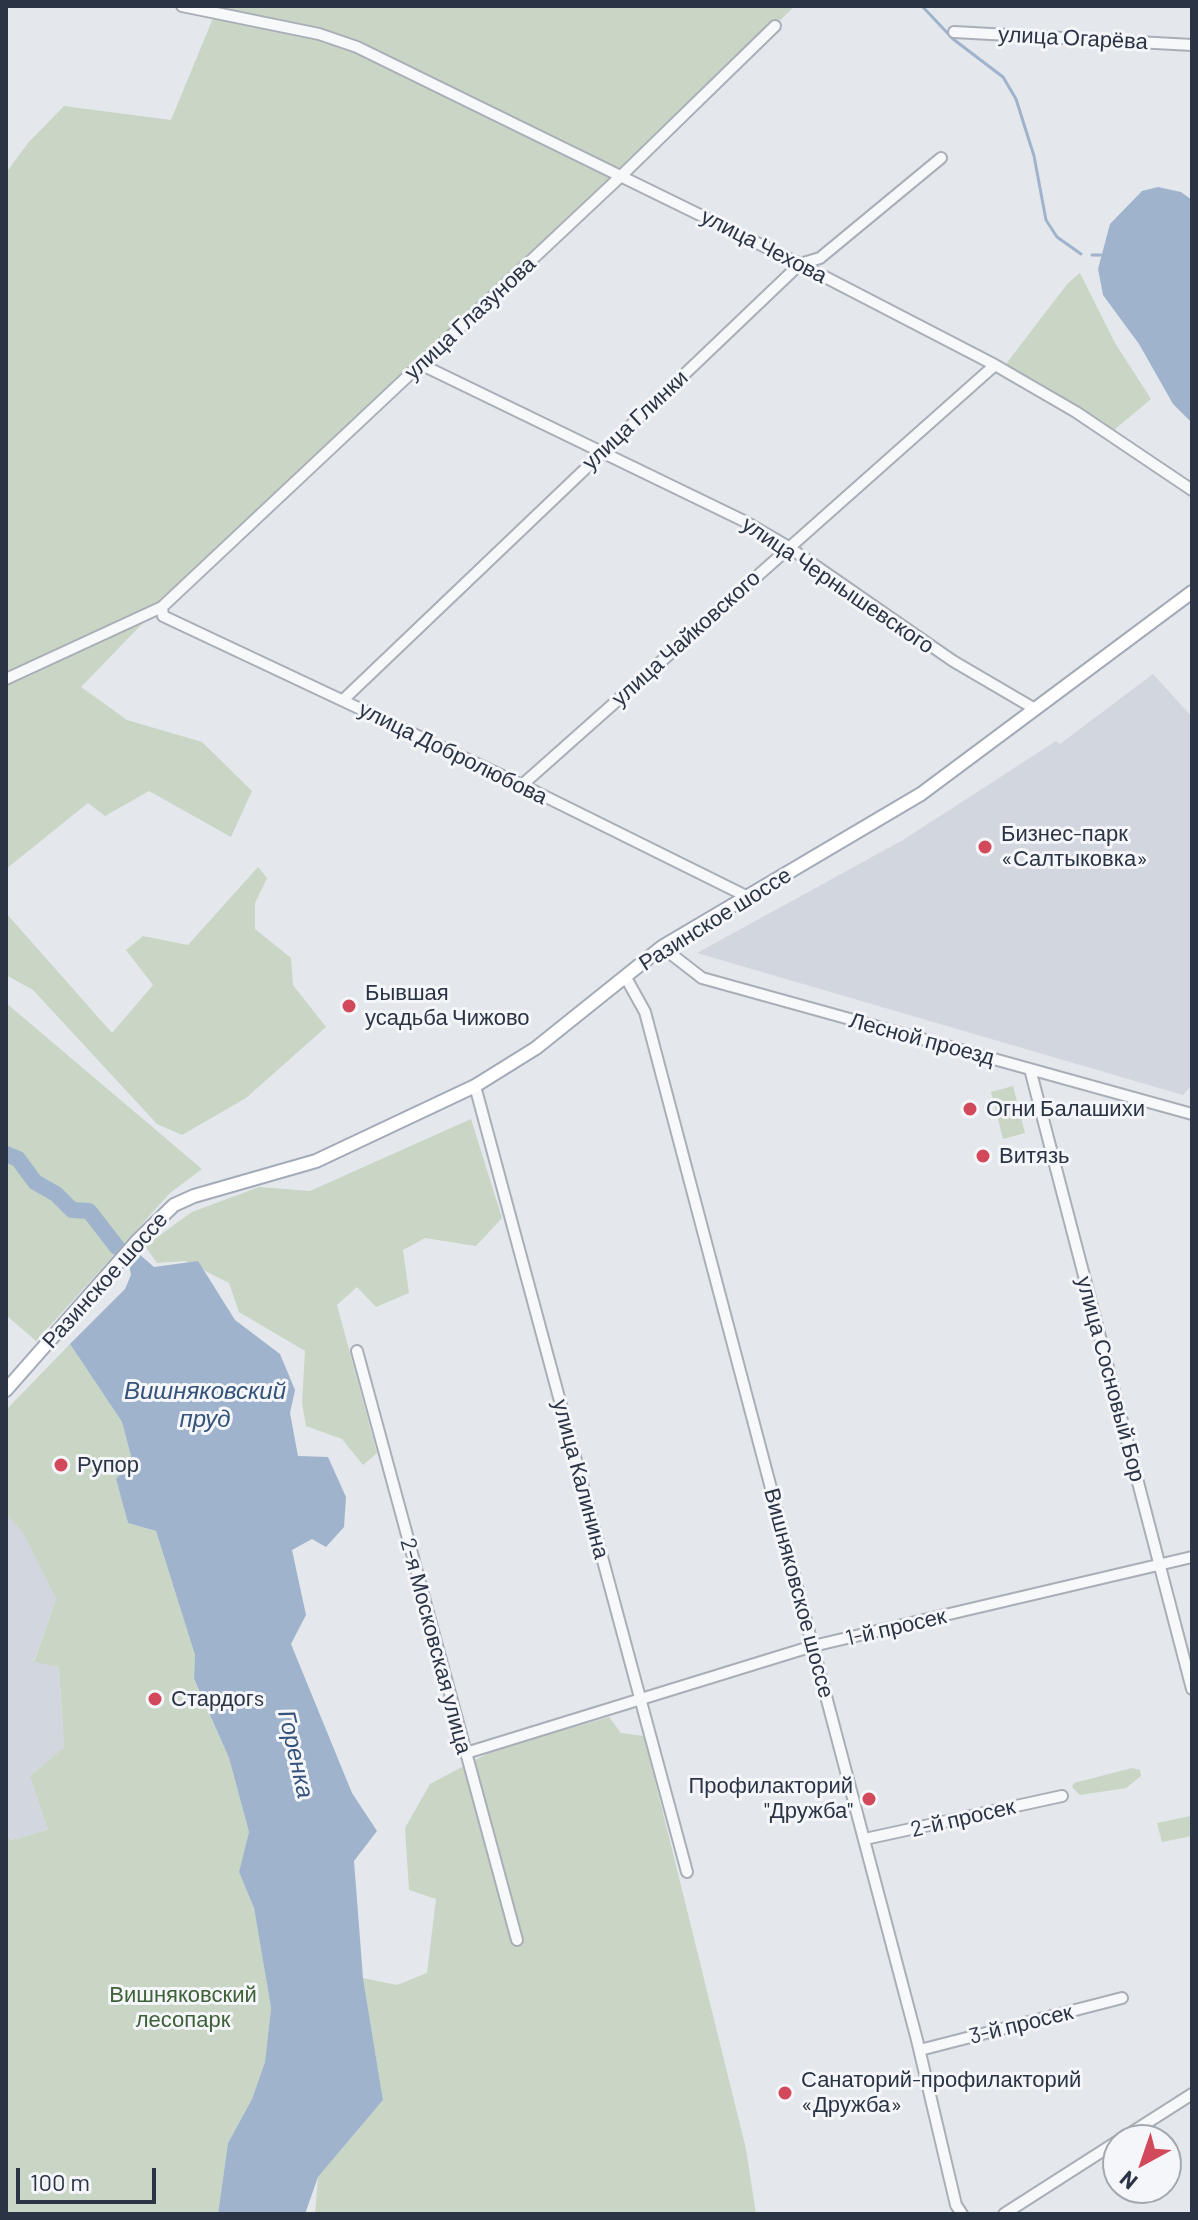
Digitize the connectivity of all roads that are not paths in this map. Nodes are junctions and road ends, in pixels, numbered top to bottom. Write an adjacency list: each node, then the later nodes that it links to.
1 (182, 6): 6 (street, улица Чехова)
2 (775, 26): 6 (street, улица Глазунова)
3 (954, 32): 4 (street, улица Огарёва)
4 (1192, 45)
5 (941, 158): 7 (street, улица Глинки)
6 (621, 176): 7 (street, улица Чехова); 8 (street, улица Глазунова)
7 (800, 264): 9 (street, улица Чехова); 10 (street, улица Глинки)
8 (420, 364): 10 (street, улица Чернышевского); 14 (street, улица Глазунова)
9 (995, 365): 11 (street, улица Чехова); 12 (street, улица Чайковского)
10 (601, 451): 12 (street, улица Чернышевского); 16 (street, улица Глинки)
11 (1192, 490)
12 (787, 546): 17 (street, улица Чернышевского); 18 (street, улица Чайковского)
13 (1192, 592): 17 (main road, Разинское шоссе)
14 (162, 607): 15 (street, улица Глазунова); 16 (street, улица Добролюбова)
15 (6, 679)
16 (343, 700): 18 (street, улица Добролюбова)
17 (1035, 709): 19 (main road, Разинское шоссе)
18 (522, 785): 19 (street, улица Добролюбова)
19 (748, 897): 20 (main road, Разинское шоссе)
20 (662, 947): 21 (main road, Разинское шоссе); 22 (street, Лесной проезд)
21 (625, 976): 23 (main road, Разинское шоссе); 29 (street, Вишняковское шоссе)
22 (1030, 1069): 24 (street, Лесной проезд); 28 (street, улица Сосновый Бор)
23 (475, 1086): 26 (main road, Разинское шоссе); 31 (street, улица Калинина)
24 (1192, 1114)
25 (357, 1351): 32 (street, 2-я Московская улица)
26 (6, 1390)
27 (1192, 1557): 28 (street, 1-й просек)
28 (1159, 1565): 29 (street, 1-й просек); 30 (street, улица Сосновый Бор)
29 (813, 1646): 31 (street, 1-й просек); 34 (street, Вишняковское шоссе)
30 (1192, 1689)
31 (641, 1701): 32 (street, 1-й просек); 35 (street, улица Калинина)
32 (466, 1753): 36 (street, 2-я Московская улица)
33 (1062, 1796): 34 (street, 2-й просек)
34 (865, 1839): 38 (street, Вишняковское шоссе)
35 (687, 1872)
36 (517, 1940)
37 (1122, 1998): 38 (street, 3-й просек)
38 (920, 2050): 42 (street, Вишняковское шоссе)
39 (1192, 2094): 40 (street)
40 (1144, 2124)
41 (1102, 2151): 43 (street)
42 (962, 2214)
43 (1004, 2214)

